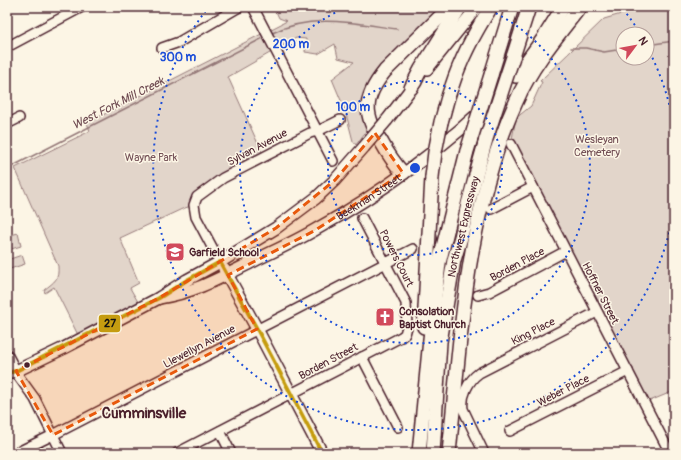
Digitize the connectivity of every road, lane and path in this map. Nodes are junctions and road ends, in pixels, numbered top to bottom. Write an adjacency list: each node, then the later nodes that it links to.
1 (81, 7): 13 (street)
2 (239, 7): 14 (street)
3 (253, 7): 20 (street)
4 (450, 7): 23 (highway)
5 (460, 7): 16 (highway)
6 (477, 7): 16 (main road, Beekman Street)
7 (491, 7): 52 (highway, bridge)
8 (512, 7): 52 (highway, Northwest Expressway, bridge)
9 (529, 7): 42 (highway, Northwest Expressway, bridge)
10 (563, 7): 15 (highway)
11 (576, 7): 15 (main road, Beekman Street)
12 (580, 7): 25 (highway)
13 (7, 47)
14 (162, 48)
15 (516, 76): 23 (main road, Beekman Street)
16 (411, 88): 29 (main road, Beekman Street, bridge)
17 (19, 118): 19 (street)
18 (340, 120): 20 (street, Sylvan Avenue)
19 (7, 124)
20 (318, 131): 22 (street); 29 (street, Sylvan Avenue)
21 (511, 144): 24 (street, Hoffner Street)
22 (333, 161)
23 (403, 173): 31 (main road, Beekman Street)
24 (533, 186): 25 (street); 28 (street, Hoffner Street)
25 (486, 208): 55 (highway)
26 (362, 218): 30 (street, Powers Court)
27 (413, 249): 30 (street, Llewellyn Avenue)
28 (566, 251): 32 (street, Borden Place); 34 (street, Hoffner Street)
29 (220, 262): 31 (main road); 33 (main road, Beekman Street)
30 (386, 262): 35 (street, Llewellyn Avenue); 36 (street, Powers Court)
31 (228, 275): 33 (main road, Beekman Street); 35 (main road)
32 (478, 295)
33 (159, 298): 40 (main road, Beekman Street)
34 (597, 312): 39 (street, Hoffner Street); 56 (street, King Place)
35 (257, 329): 41 (main road); 46 (street, Llewellyn Avenue)
36 (405, 334): 38 (street, Borden Street)
37 (7, 354): 40 (street)
38 (362, 357): 41 (street, Borden Street); 43 (street)
39 (628, 371): 45 (street, Weber Place); 57 (street, Hoffner Street)
40 (11, 372): 46 (street)
41 (291, 394): 44 (street, Borden Street); 51 (main road)
42 (436, 404): 53 (highway, Northwest Expressway); 54 (highway)
43 (398, 427)
44 (220, 431): 49 (street, Borden Street); 50 (street)
45 (510, 431)
46 (53, 435): 47 (street, Llewellyn Avenue); 48 (street)
47 (16, 453)
48 (62, 453)
49 (177, 453)
50 (231, 453)
51 (322, 453)
52 (419, 453)
53 (433, 453)
54 (439, 453)
55 (449, 453)
56 (484, 453)
57 (670, 453)

